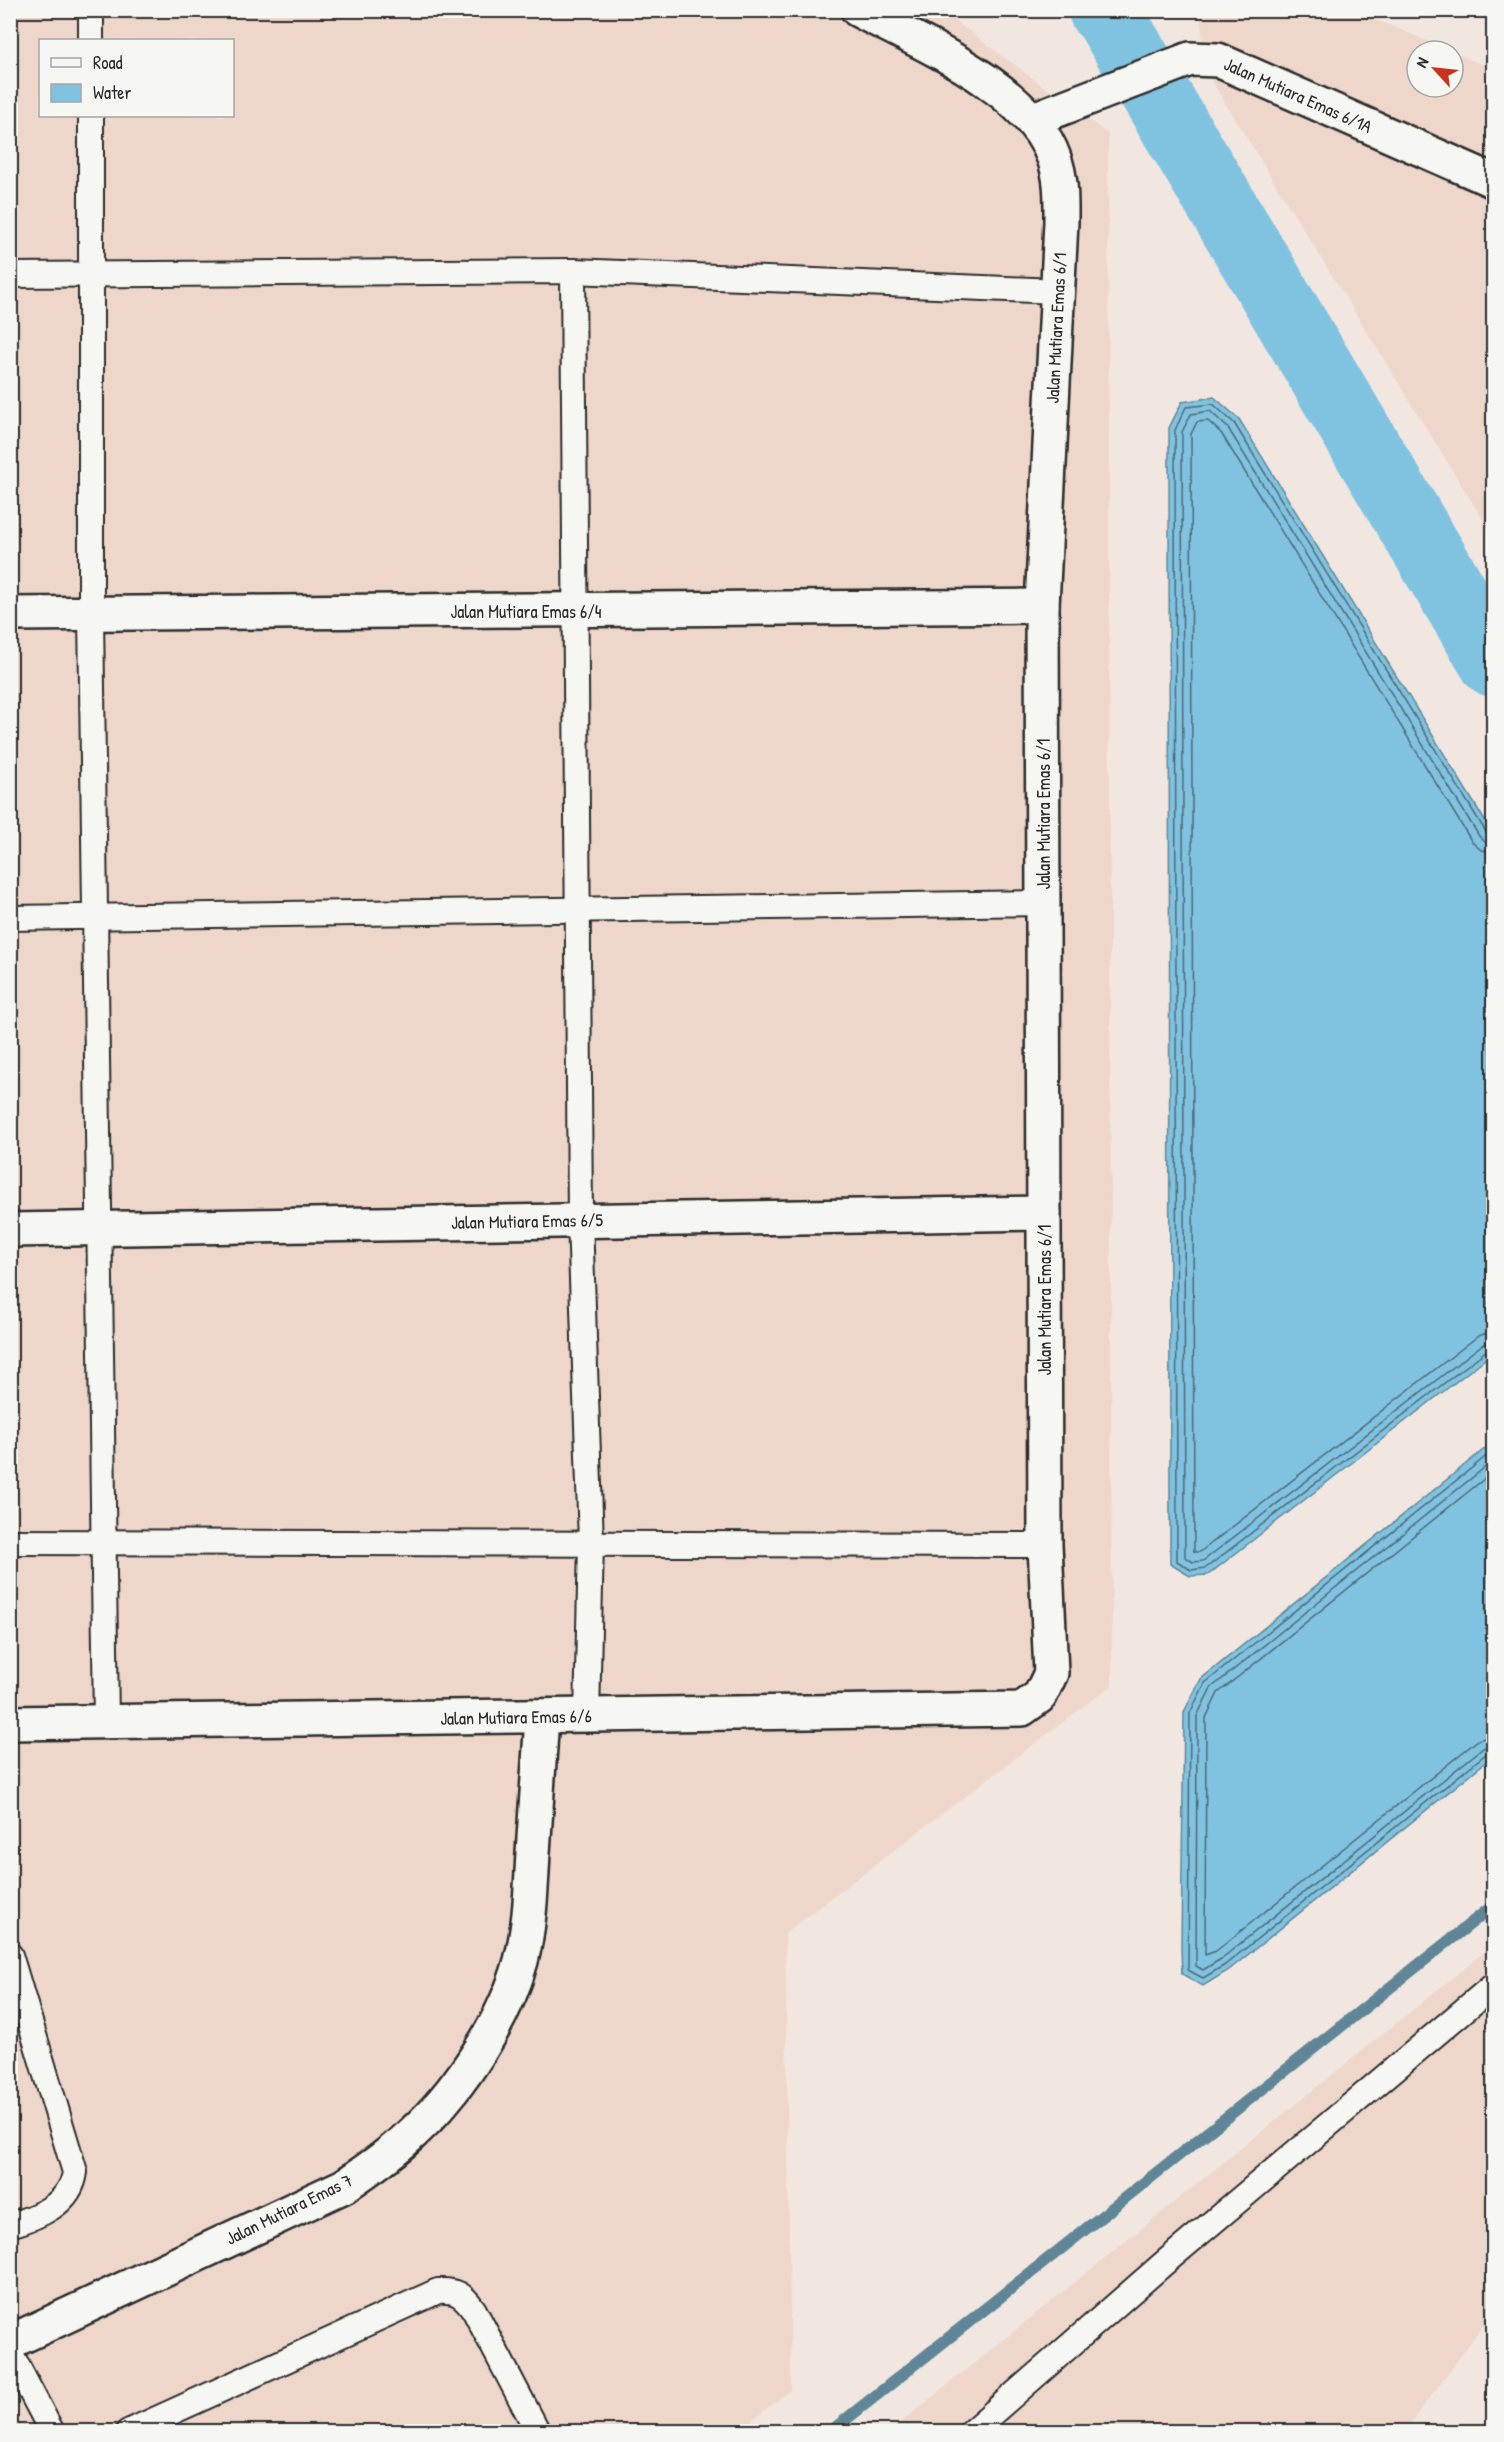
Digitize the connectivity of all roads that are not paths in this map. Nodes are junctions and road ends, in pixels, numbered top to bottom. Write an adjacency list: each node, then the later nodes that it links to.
1 (91, 10): 3 (lane)
2 (858, 10): 5 (street, Jalan Mutiara Emas 6/1)
3 (91, 39)
4 (91, 117): 8 (lane)
5 (1031, 120): 6 (street, Jalan Mutiara Emas 6/1A); 10 (street, Jalan Mutiara Emas 6/1)
6 (1494, 181)
7 (573, 271): 8 (lane); 10 (lane); 12 (lane)
8 (91, 273): 9 (lane); 14 (lane)
9 (10, 275)
10 (1057, 291): 11 (street, Jalan Mutiara Emas 6/1)
11 (1042, 606): 12 (street, Jalan Mutiara Emas 6/4); 15 (street, Jalan Mutiara Emas 6/1)
12 (576, 610): 14 (street, Jalan Mutiara Emas 6/4); 16 (lane)
13 (10, 614): 14 (street, Jalan Mutiara Emas 6/4)
14 (91, 614): 17 (lane)
15 (1044, 903): 16 (lane); 19 (street, Jalan Mutiara Emas 6/1)
16 (578, 910): 17 (lane); 20 (lane)
17 (94, 916): 18 (lane); 21 (lane)
18 (10, 918)
19 (1044, 1213): 20 (street, Jalan Mutiara Emas 6/5); 26 (street, Jalan Mutiara Emas 6/1)
20 (580, 1220): 21 (street, Jalan Mutiara Emas 6/5); 25 (lane)
21 (98, 1228): 22 (street, Jalan Mutiara Emas 6/5); 23 (lane)
22 (10, 1230)
23 (103, 1541): 24 (lane); 25 (lane); 30 (lane)
24 (10, 1542)
25 (591, 1543): 26 (lane); 29 (lane)
26 (1045, 1545): 27 (street, Jalan Mutiara Emas 6/1)
27 (1022, 1709): 29 (street, Jalan Mutiara Emas 6/6)
28 (542, 1716): 29 (street, Jalan Mutiara Emas 6/6); 30 (street, Jalan Mutiara Emas 6/6); 35 (street, Jalan Mutiara Emas 7)
29 (588, 1716)
30 (106, 1722): 31 (street, Jalan Mutiara Emas 6/6)
31 (10, 1723)
32 (10, 1955): 34 (lane)
33 (1494, 1985): 40 (lane)
34 (10, 2225)
35 (10, 2342)
36 (10, 2352): 37 (lane)
37 (52, 2432)
38 (128, 2432): 39 (lane)
39 (538, 2432)
40 (971, 2432)

